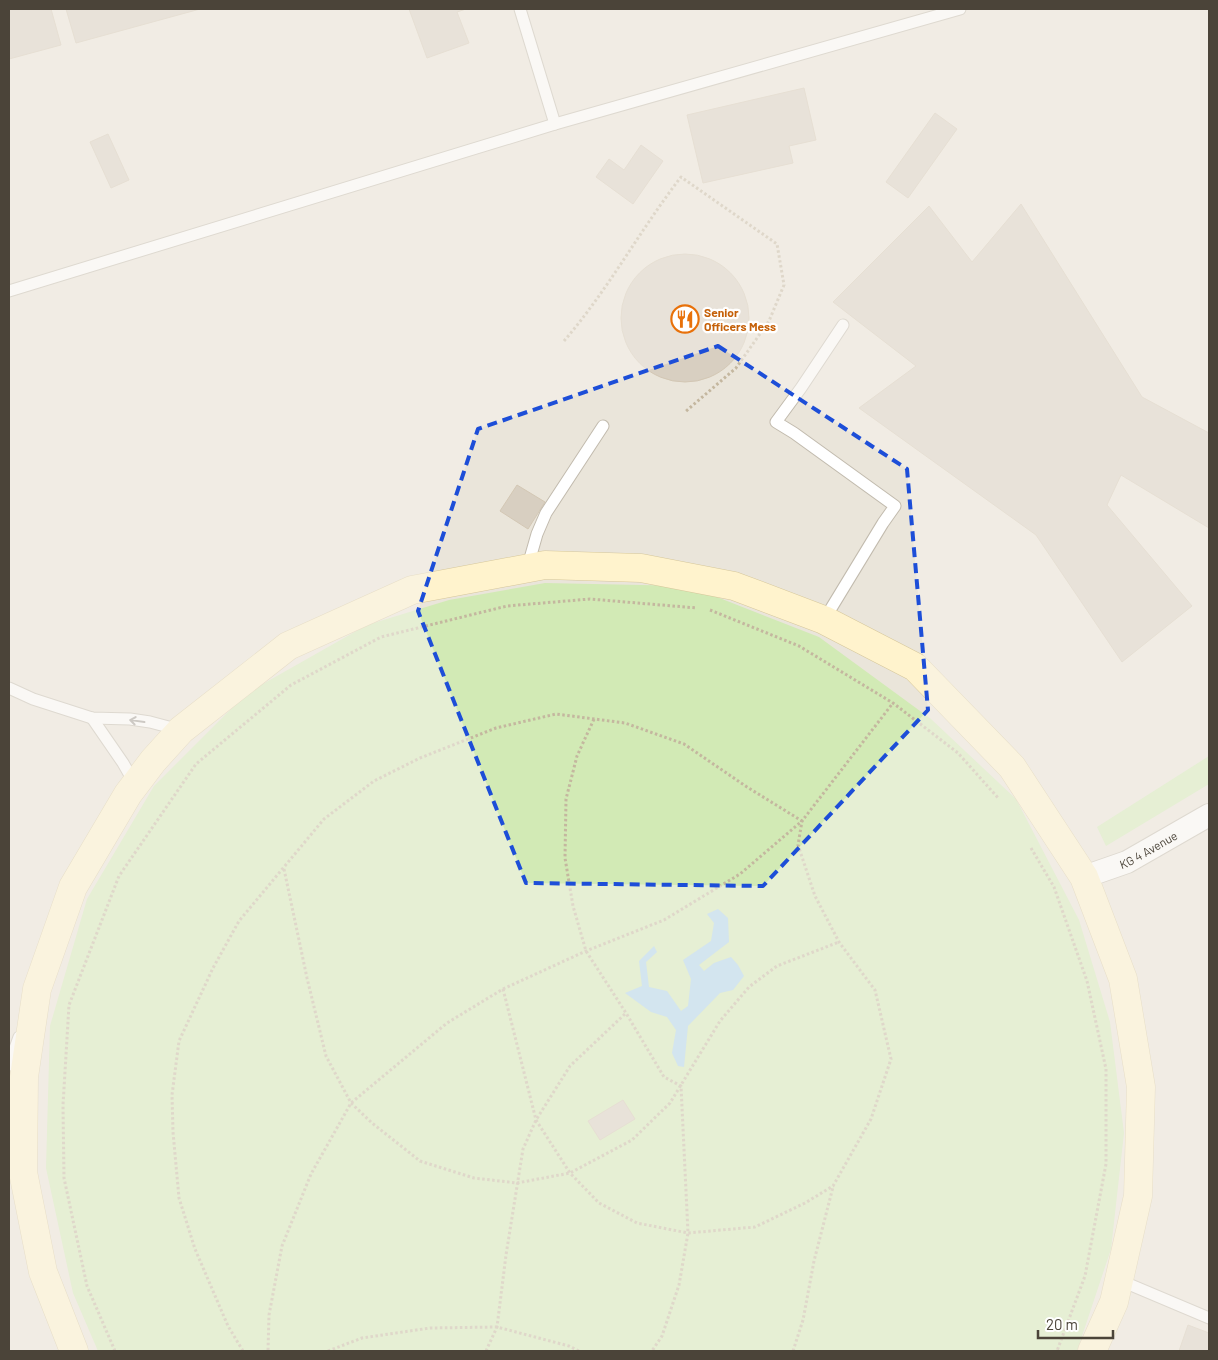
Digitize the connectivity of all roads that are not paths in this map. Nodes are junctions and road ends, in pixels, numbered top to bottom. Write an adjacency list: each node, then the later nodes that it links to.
1 (520, 9): 3 (lane)
2 (960, 9): 3 (lane)
3 (555, 124): 4 (lane)
4 (9, 291)
5 (842, 326): 8 (lane)
6 (603, 426): 7 (lane)
7 (527, 569): 8 (main road); 11 (main road)
8 (824, 620): 14 (main road)
9 (9, 688): 10 (lane)
10 (92, 718): 11 (lane, one-way to 10); 12 (lane)
11 (181, 730): 12 (main road)
12 (128, 794): 15 (main road)
13 (1209, 815): 14 (street, KG 4 Avenue)
14 (1084, 877): 18 (main road)
15 (38, 989): 16 (lane); 17 (main road)
16 (9, 1065)
17 (16, 1168): 20 (main road)
18 (1119, 1280): 19 (lane); 21 (main road)
19 (1209, 1318)
20 (74, 1351)
21 (1092, 1351)

